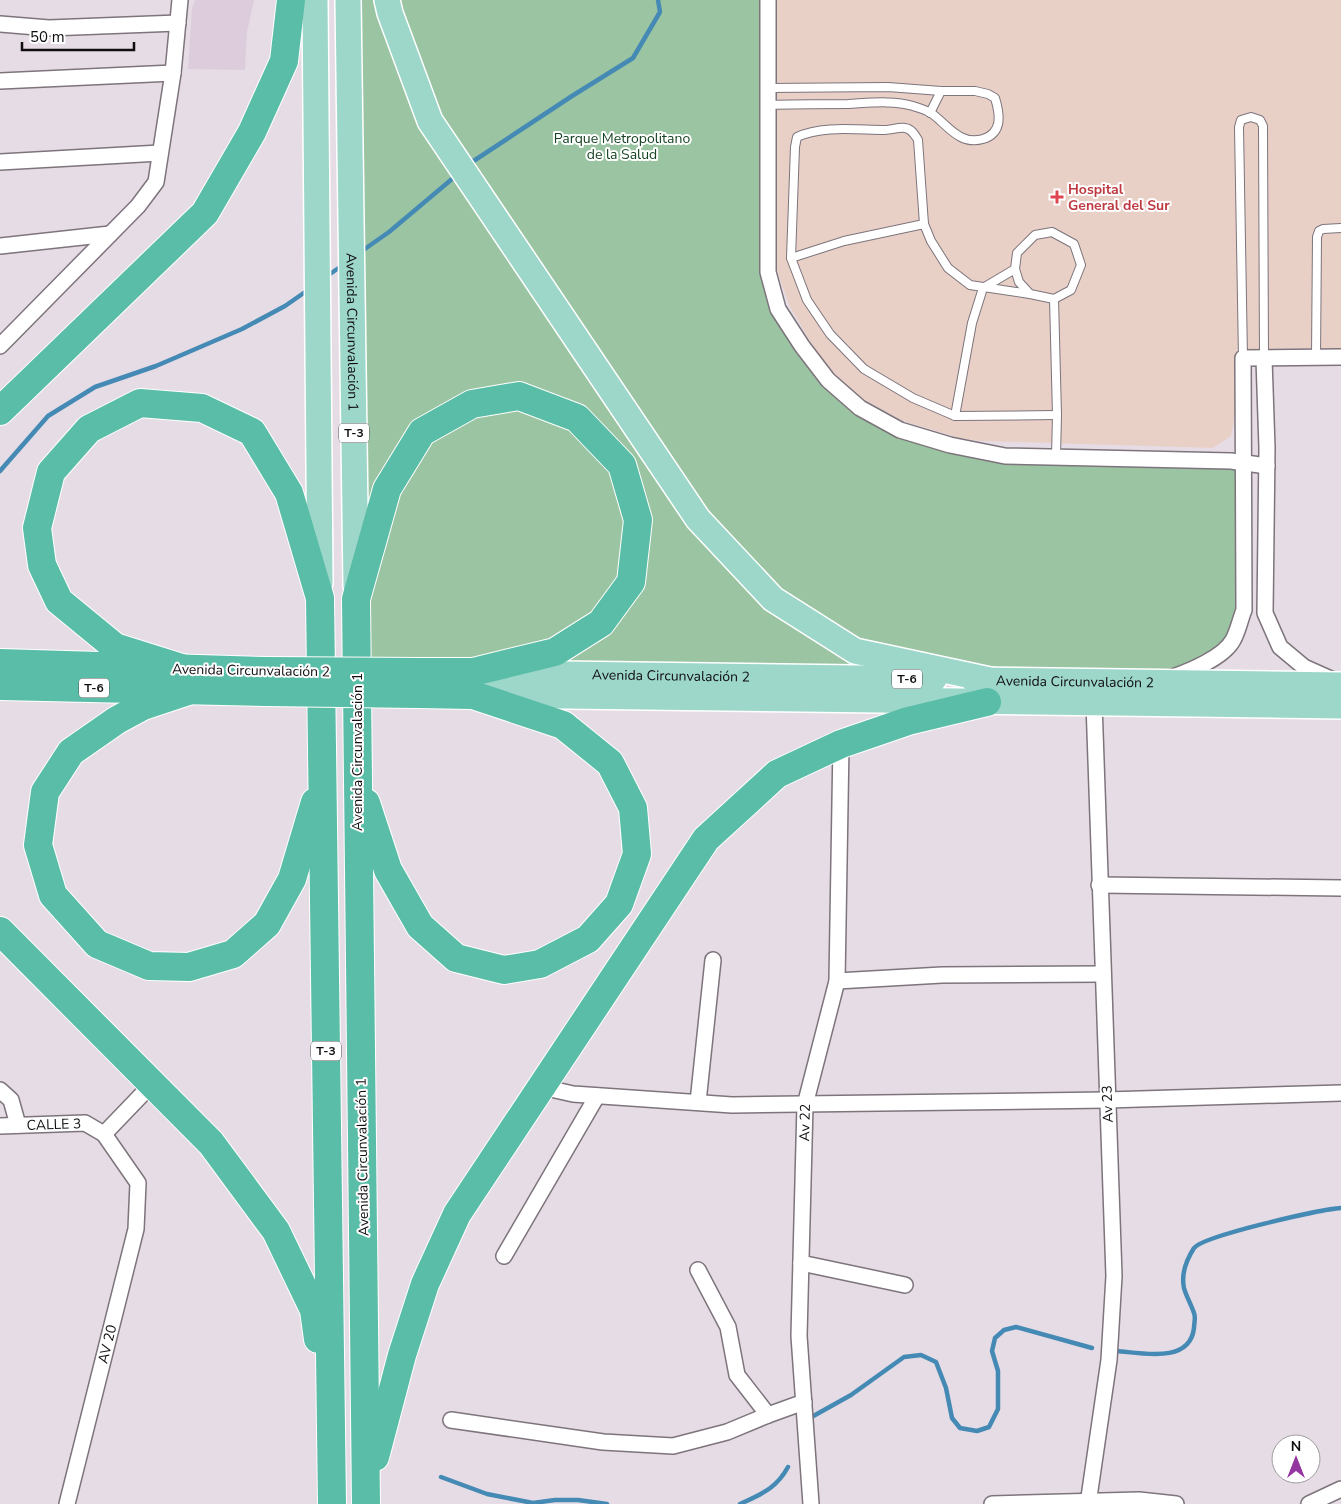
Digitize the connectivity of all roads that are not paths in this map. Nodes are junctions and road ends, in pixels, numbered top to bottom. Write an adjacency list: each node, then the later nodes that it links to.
1 (180, 0): 7 (street)
2 (291, 0): 31 (highway)
3 (315, 0): 37 (main road, T-3)
4 (348, 0): 38 (main road, Avenida Circunvalación 1 / T-3)
5 (387, 0): 45 (main road)
6 (768, 0): 11 (street)
7 (178, 23): 8 (street); 9 (street)
8 (0, 24)
9 (174, 73): 10 (street); 15 (street)
10 (0, 81)
11 (768, 88): 12 (lane); 13 (street)
12 (941, 91): 14 (lane); 14 (lane)
13 (768, 105): 14 (lane); 34 (street)
14 (930, 113)
15 (160, 153): 16 (street); 19 (street)
16 (0, 162)
17 (924, 224): 21 (lane); 21 (lane); 23 (lane)
18 (1341, 228): 29 (lane)
19 (110, 234): 20 (street); 26 (street)
20 (0, 246)
21 (791, 258): 33 (lane)
22 (1015, 269): 23 (lane); 24 (lane); 25 (lane)
23 (983, 288): 24 (lane); 33 (lane)
24 (1030, 294): 25 (lane)
25 (1054, 298): 32 (lane)
26 (0, 346)
27 (1341, 357): 29 (street)
28 (1243, 358): 30 (street); 30 (lane); 35 (street)
29 (1316, 358): 30 (street)
30 (1264, 359): 36 (street)
31 (0, 411)
32 (1057, 415): 33 (lane); 34 (lane)
33 (955, 416)
34 (1056, 456): 35 (street)
35 (1244, 464): 36 (street); 41 (street)
36 (1267, 466): 43 (street)
37 (320, 598): 40 (highway); 49 (highway, T-3)
38 (356, 599): 42 (highway); 50 (highway, Avenida Circunvalación 1 / T-3)
39 (0, 663): 40 (highway, Avenida Circunvalación 2 / T-6)
40 (187, 680): 42 (highway, Avenida Circunvalación 2 / T-6, bridge); 44 (highway, Avenida Circunvalación 2 / T-6); 49 (highway)
41 (1157, 683): 43 (main road, Avenida Circunvalación 2 / T-6); 45 (main road, Avenida Circunvalación 2 / T-6)
42 (472, 684): 45 (main road, Avenida Circunvalación 2 / T-6); 50 (highway)
43 (1341, 685)
44 (0, 686)
45 (988, 691): 46 (main road, Avenida Circunvalación 2 / T-6); 48 (highway)
46 (1094, 703): 47 (main road, Avenida Circunvalación 2 / T-6); 51 (street, Av 23)
47 (1341, 706)
48 (841, 744): 56 (street, Av 22); 58 (highway)
49 (322, 776): 75 (highway, T-3)
50 (357, 778): 77 (highway, Avenida Circunvalación 1 / T-3)
51 (1099, 885): 52 (street); 55 (street, Av 23)
52 (1341, 888)
53 (0, 931): 57 (highway)
54 (713, 960): 63 (street)
55 (1102, 974): 56 (street); 62 (street, Av 23)
56 (837, 981): 64 (street, Av 22)
57 (152, 1084): 67 (street); 75 (highway)
58 (542, 1086): 61 (street); 77 (highway)
59 (0, 1090): 65 (street)
60 (1341, 1093): 62 (street)
61 (597, 1096): 63 (street); 68 (street)
62 (1107, 1100): 64 (street); 78 (street, Av 23)
63 (698, 1102): 64 (street)
64 (805, 1105): 69 (street, Av 22)
65 (18, 1125): 66 (street, CALLE 3); 67 (street, CALLE 3)
66 (0, 1126)
67 (104, 1134): 79 (street, AV 20)
68 (504, 1256)
69 (800, 1263): 71 (street); 72 (street, Av 22)
70 (698, 1270): 73 (street)
71 (905, 1285)
72 (804, 1402): 73 (street); 81 (street, Av 22)
73 (768, 1415): 74 (street)
74 (451, 1420)
75 (331, 1426): 80 (highway, T-3)
76 (1341, 1489): 84 (street)
77 (366, 1498)
78 (1089, 1502): 82 (street); 83 (street)
79 (67, 1504)
80 (332, 1504)
81 (811, 1504)
82 (992, 1504)
83 (1176, 1504)
84 (1309, 1504)

